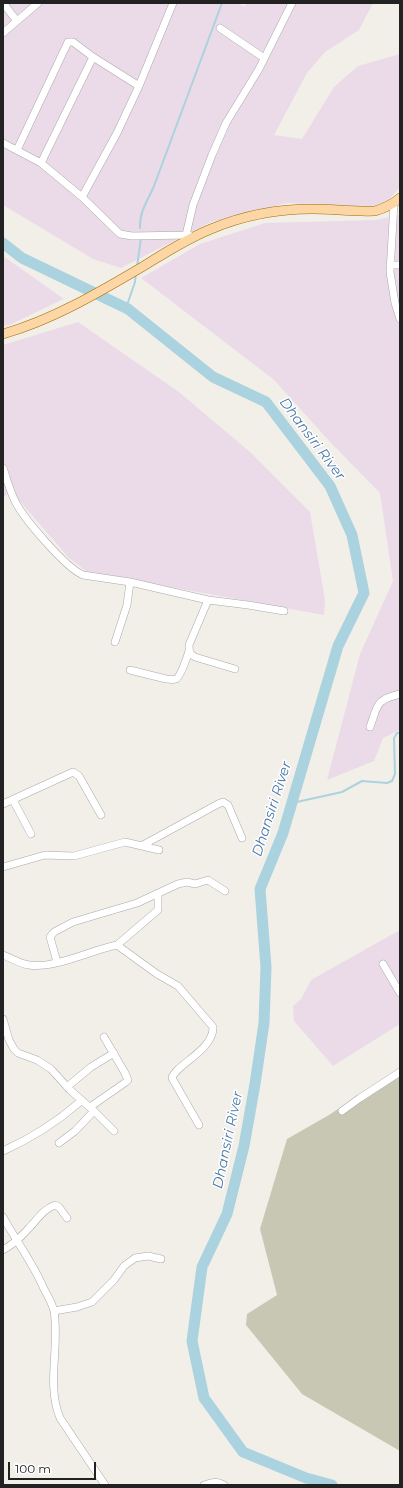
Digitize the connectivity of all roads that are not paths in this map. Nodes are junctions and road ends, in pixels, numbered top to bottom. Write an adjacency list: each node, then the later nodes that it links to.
1 (3, 3): 5 (street)
2 (38, 3): 5 (street)
3 (173, 3): 10 (street)
4 (292, 3): 9 (street)
5 (17, 21): 7 (street)
6 (220, 28): 9 (street)
7 (3, 33)
8 (93, 57): 10 (street); 12 (street); 13 (street)
9 (264, 58): 17 (street)
10 (139, 86): 14 (street)
11 (3, 143): 12 (street)
12 (17, 150): 13 (street)
13 (42, 163): 14 (street)
14 (82, 197): 17 (street)
15 (397, 201): 16 (street); 17 (main road)
16 (396, 229): 18 (street)
17 (191, 235): 21 (main road)
18 (390, 265): 19 (street); 20 (street)
19 (400, 265)
20 (400, 319)
21 (3, 334)
22 (3, 468): 23 (street)
23 (130, 582): 24 (street); 26 (street)
24 (208, 600): 25 (street); 27 (street)
25 (284, 611)
26 (115, 642)
27 (189, 651): 28 (street); 29 (street)
28 (235, 669)
29 (130, 670)
30 (400, 694): 31 (street)
31 (370, 727)
32 (13, 800): 33 (street); 34 (street); 35 (street)
33 (3, 804)
34 (101, 815)
35 (31, 834)
36 (242, 838): 37 (street)
37 (142, 845): 38 (street); 39 (street)
38 (159, 850)
39 (3, 867)
40 (225, 891): 41 (street)
41 (158, 893): 42 (street); 44 (street)
42 (117, 945): 44 (street); 55 (street)
43 (3, 955): 44 (street)
44 (56, 962)
45 (383, 964): 46 (street)
46 (400, 993)
47 (3, 1019): 51 (street)
48 (104, 1037): 49 (street)
49 (114, 1053): 51 (street); 53 (street)
50 (400, 1072): 54 (street)
51 (67, 1087): 52 (street)
52 (81, 1101): 53 (street); 58 (street)
53 (92, 1109): 56 (street); 57 (street)
54 (342, 1111)
55 (199, 1125)
56 (114, 1131)
57 (58, 1143)
58 (3, 1151)
59 (67, 1218): 61 (street)
60 (4, 1219): 61 (street)
61 (16, 1238): 62 (street); 64 (street)
62 (3, 1250)
63 (160, 1259): 64 (street)
64 (54, 1311): 65 (street)
65 (103, 1484)
66 (204, 1485): 67 (street)
67 (224, 1485)

